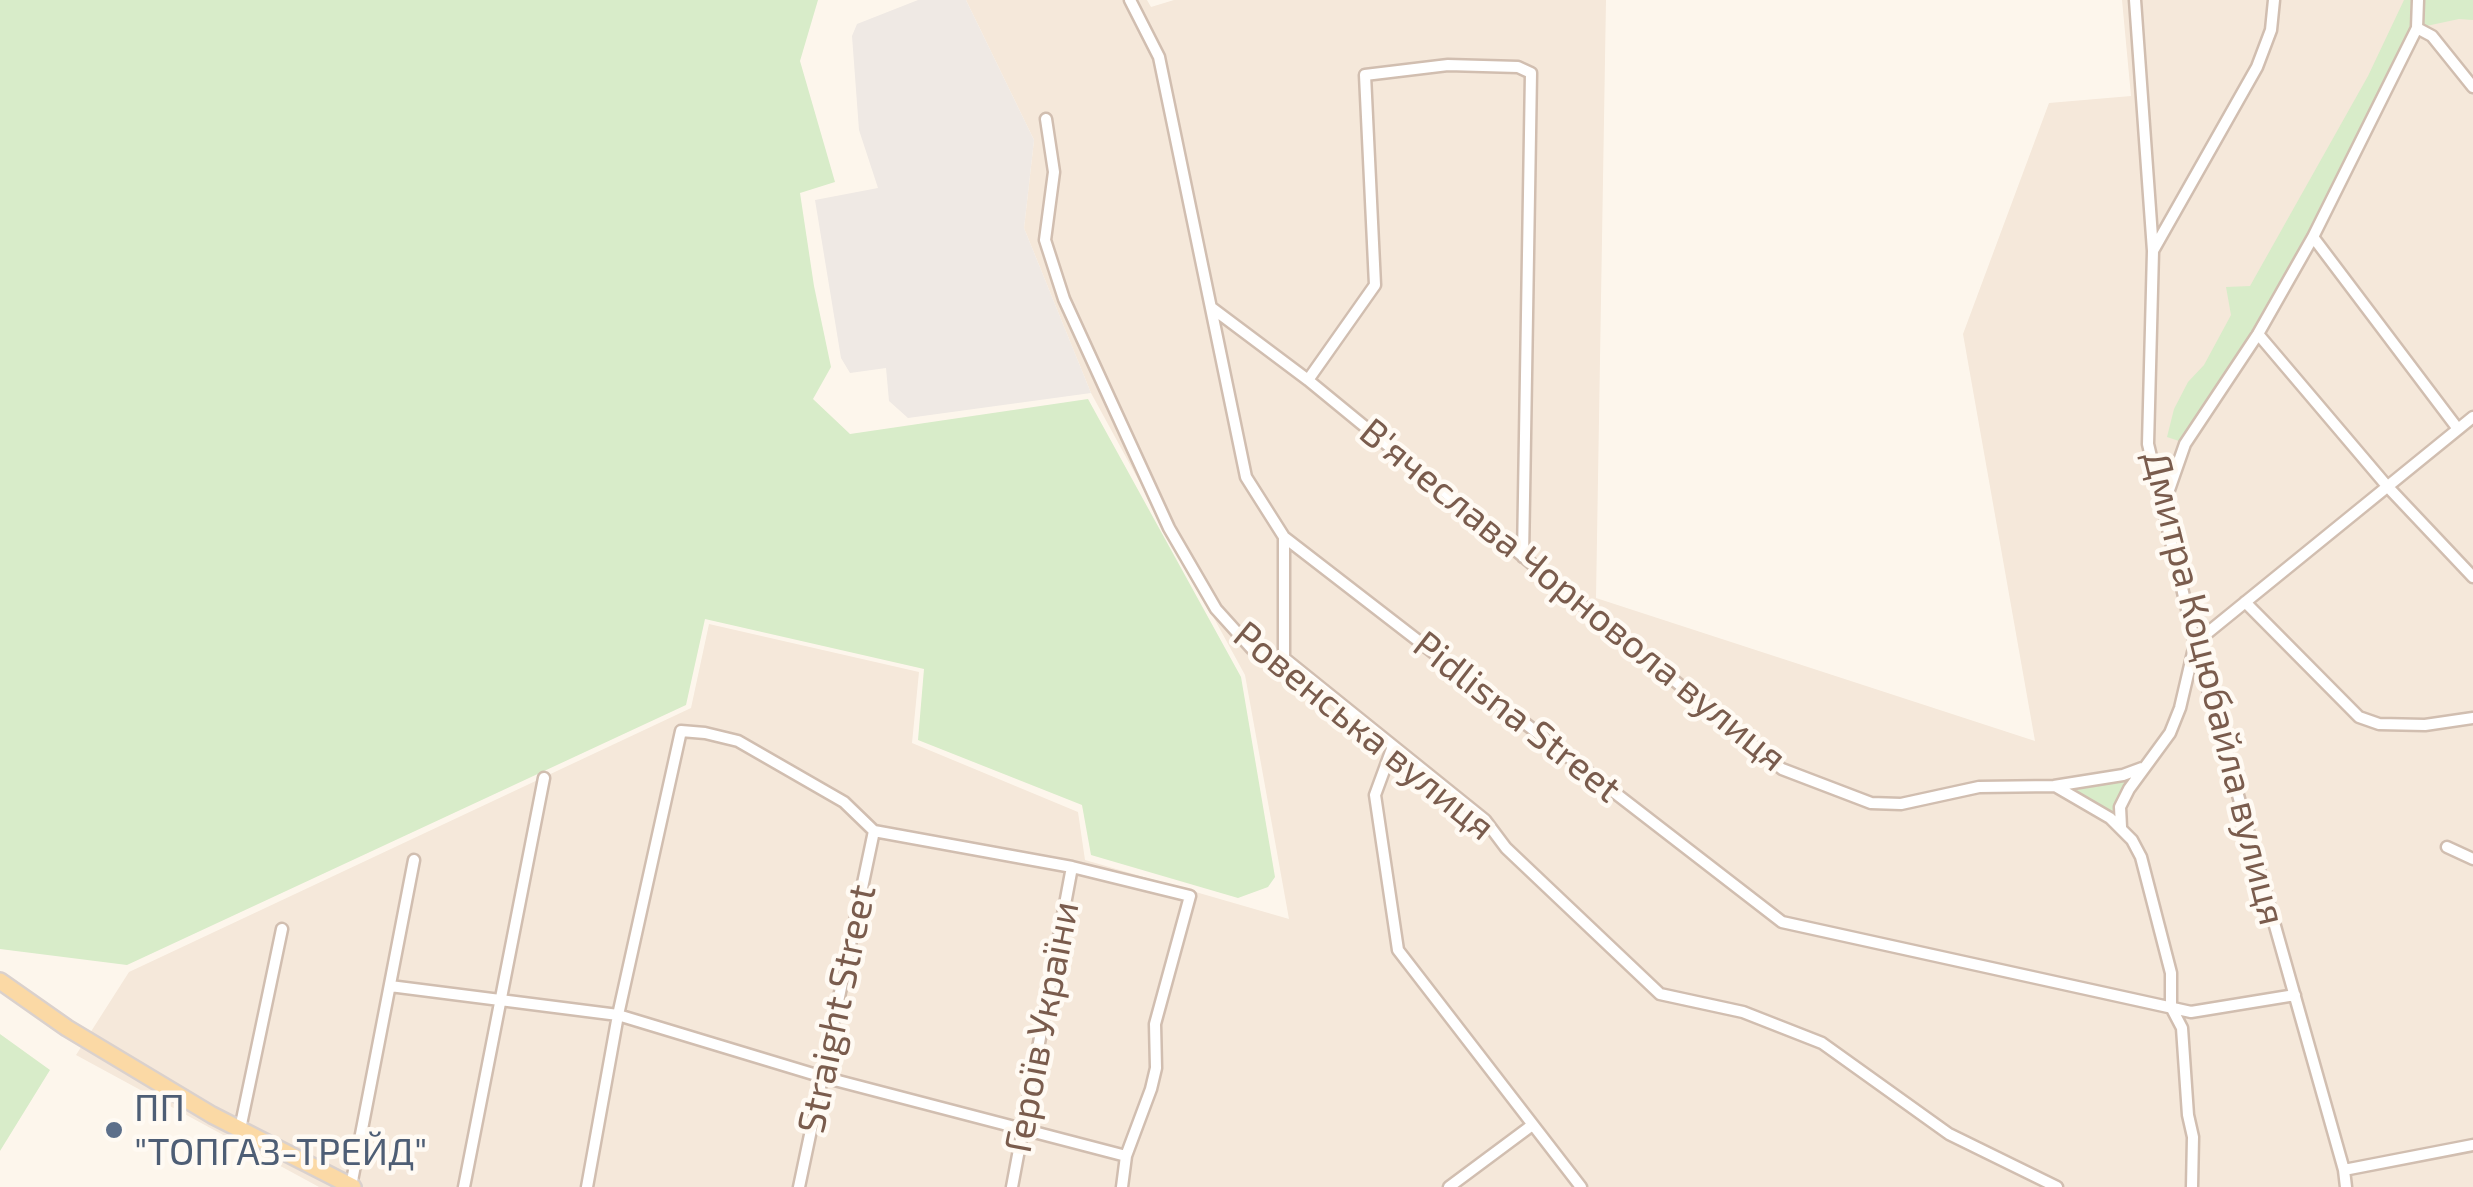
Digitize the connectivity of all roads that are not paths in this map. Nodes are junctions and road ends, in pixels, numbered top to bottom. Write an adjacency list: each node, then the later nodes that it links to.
1 (1130, 0): 10 (street, Pidlisna Street)
2 (2135, 0): 9 (street, Дмитра Коцюбайла вулиця)
3 (2274, 0): 9 (street)
4 (2418, 0): 5 (street)
5 (2417, 28): 6 (street); 8 (street)
6 (2473, 86)
7 (1046, 118): 22 (street, Ровенська вулиця)
8 (2313, 237): 11 (street); 14 (street)
9 (2153, 252): 16 (street, Дмитра Коцюбайла вулиця)
10 (1211, 307): 12 (street, В'ячеслава Чорновола вулиця); 17 (street, Pidlisna Street)
11 (2258, 334): 15 (street); 16 (street)
12 (1308, 380): 18 (street, В'ячеслава Чорновола вулиця); 18 (street)
13 (2473, 417): 14 (street)
14 (2458, 429): 15 (street)
15 (2387, 486): 19 (street); 20 (street)
16 (2163, 508): 21 (street, Дмитра Коцюбайла вулиця)
17 (1284, 537): 22 (street); 39 (street, Pidlisna Street)
18 (1523, 557): 27 (street, В'ячеслава Чорновола вулиця)
19 (2473, 577)
20 (2246, 602): 21 (street); 23 (street)
21 (2196, 644): 25 (street); 37 (street, Дмитра Коцюбайла вулиця)
22 (1284, 658): 24 (street, Ровенська вулиця)
23 (2473, 718)
24 (1393, 746): 42 (street); 56 (street, Ровенська вулиця)
25 (2142, 768): 27 (street, В'ячеслава Чорновола вулиця); 28 (street)
26 (544, 778): 38 (street)
27 (2054, 786): 28 (street)
28 (2122, 828): 39 (street)
29 (874, 831): 33 (street); 40 (street); 41 (street, Straight Street)
30 (2447, 847): 31 (street)
31 (2473, 859)
32 (414, 860): 36 (street)
33 (1072, 867): 44 (street, Героїв України); 46 (street)
34 (282, 929): 43 (street)
35 (0, 981): 43 (main road)
36 (390, 986): 38 (street); 48 (street)
37 (2295, 996): 39 (street, Pidlisna Street); 47 (street, Дмитра Коцюбайла вулиця)
38 (500, 1001): 40 (street); 49 (street)
39 (2171, 1008): 57 (street)
40 (618, 1014): 41 (street); 50 (street)
41 (823, 1078): 44 (street); 51 (street, Straight Street)
42 (1531, 1126): 54 (street); 55 (street)
43 (240, 1130): 48 (main road)
44 (1023, 1131): 46 (street); 52 (street, Героїв України)
45 (2473, 1144): 47 (street)
46 (1126, 1156): 53 (street)
47 (2344, 1170): 58 (street, Дмитра Коцюбайла вулиця)
48 (352, 1186)
49 (464, 1187)
50 (587, 1187)
51 (799, 1187)
52 (1012, 1187)
53 (1122, 1187)
54 (1449, 1187)
55 (1581, 1187)
56 (2058, 1187)
57 (2192, 1187)
58 (2346, 1187)

